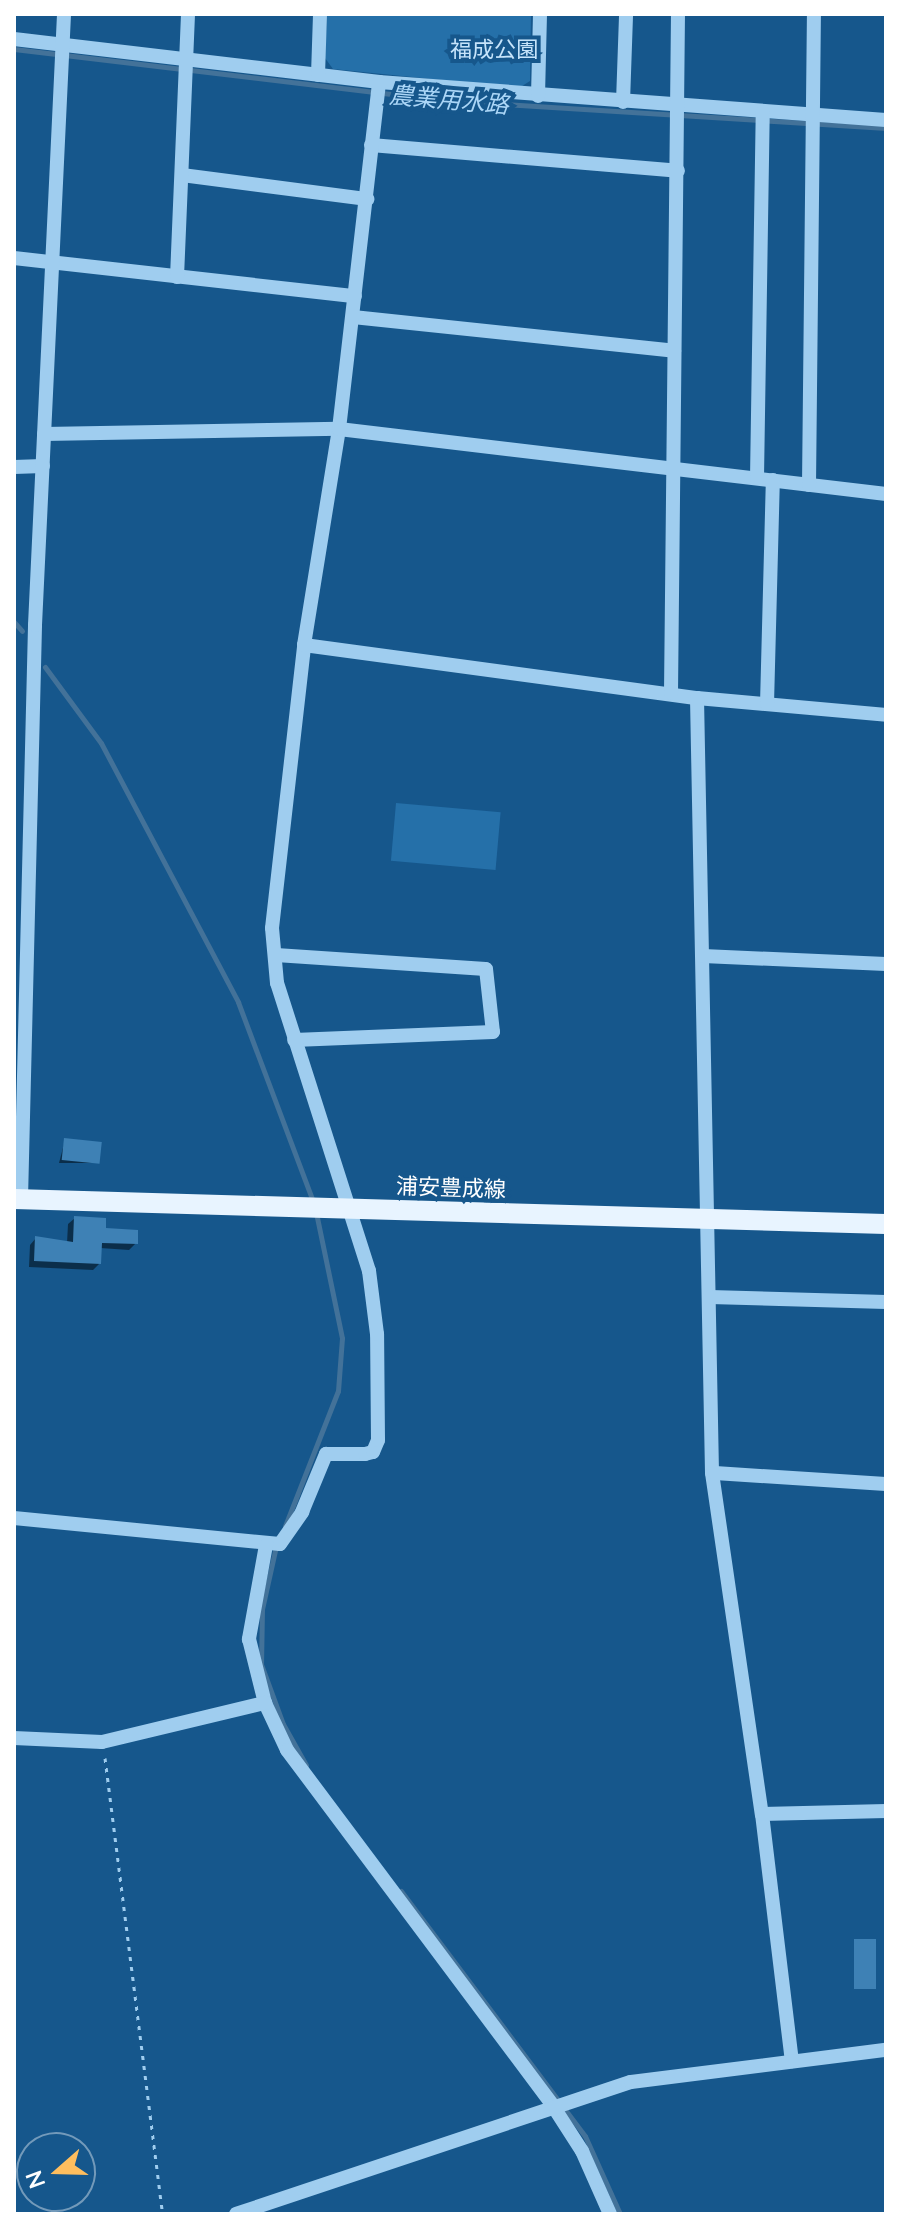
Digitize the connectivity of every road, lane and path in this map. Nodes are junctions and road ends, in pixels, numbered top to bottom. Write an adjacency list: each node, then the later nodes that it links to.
1 (64, 14): 9 (street)
2 (188, 14): 10 (street)
3 (320, 14): 11 (street)
4 (540, 14): 13 (street)
5 (626, 14): 14 (street)
6 (678, 14): 15 (street)
7 (814, 14): 18 (street)
8 (14, 39): 9 (street)
9 (63, 52): 10 (street); 24 (street)
10 (187, 67): 11 (street); 21 (street)
11 (318, 75): 12 (street)
12 (378, 90): 13 (street); 19 (street)
13 (538, 96): 14 (street)
14 (623, 102): 15 (street)
15 (679, 112): 16 (street); 20 (street)
16 (763, 118): 18 (street); 34 (street)
17 (886, 120): 18 (street)
18 (814, 121): 36 (street)
19 (371, 145): 20 (street); 22 (street)
20 (678, 171): 28 (street)
21 (182, 175): 22 (street); 25 (street)
22 (367, 199): 26 (street)
23 (14, 258): 24 (street)
24 (53, 263): 25 (street); 30 (street)
25 (177, 277): 26 (street)
26 (355, 296): 27 (street)
27 (353, 317): 28 (street); 29 (street)
28 (674, 351): 32 (street)
29 (339, 429): 30 (street); 32 (street); 38 (street)
30 (44, 434): 31 (street)
31 (43, 466): 33 (street); 43 (street)
32 (672, 466): 34 (street); 39 (street)
33 (14, 467)
34 (757, 478): 35 (street)
35 (773, 480): 36 (street); 41 (street)
36 (809, 485): 37 (street)
37 (886, 494)
38 (304, 645): 39 (street); 44 (street)
39 (671, 693): 40 (street)
40 (697, 698): 41 (street); 45 (street)
41 (767, 704): 42 (street)
42 (886, 715)
43 (21, 875): 48 (street)
44 (276, 955): 47 (street); 47 (street)
45 (703, 956): 46 (street); 50 (street)
46 (886, 964)
47 (294, 1040): 49 (street)
48 (18, 1199): 49 (main road, 浦安豊成線)
49 (351, 1208): 50 (main road, 浦安豊成線); 57 (street)
50 (709, 1219): 51 (main road, 浦安豊成線); 52 (street)
51 (886, 1224)
52 (710, 1297): 53 (street); 54 (street)
53 (886, 1302)
54 (715, 1473): 55 (street); 62 (street)
55 (886, 1484)
56 (14, 1518): 57 (street)
57 (272, 1545): 58 (street)
58 (265, 1703): 60 (street); 65 (street)
59 (14, 1738): 60 (street)
60 (102, 1742): 66 (path)
61 (886, 1811): 62 (street)
62 (762, 1814): 64 (street)
63 (886, 2050): 64 (street)
64 (792, 2061): 65 (street)
65 (559, 2104): 67 (street); 68 (street)
66 (163, 2214)
67 (236, 2214)
68 (610, 2214)

